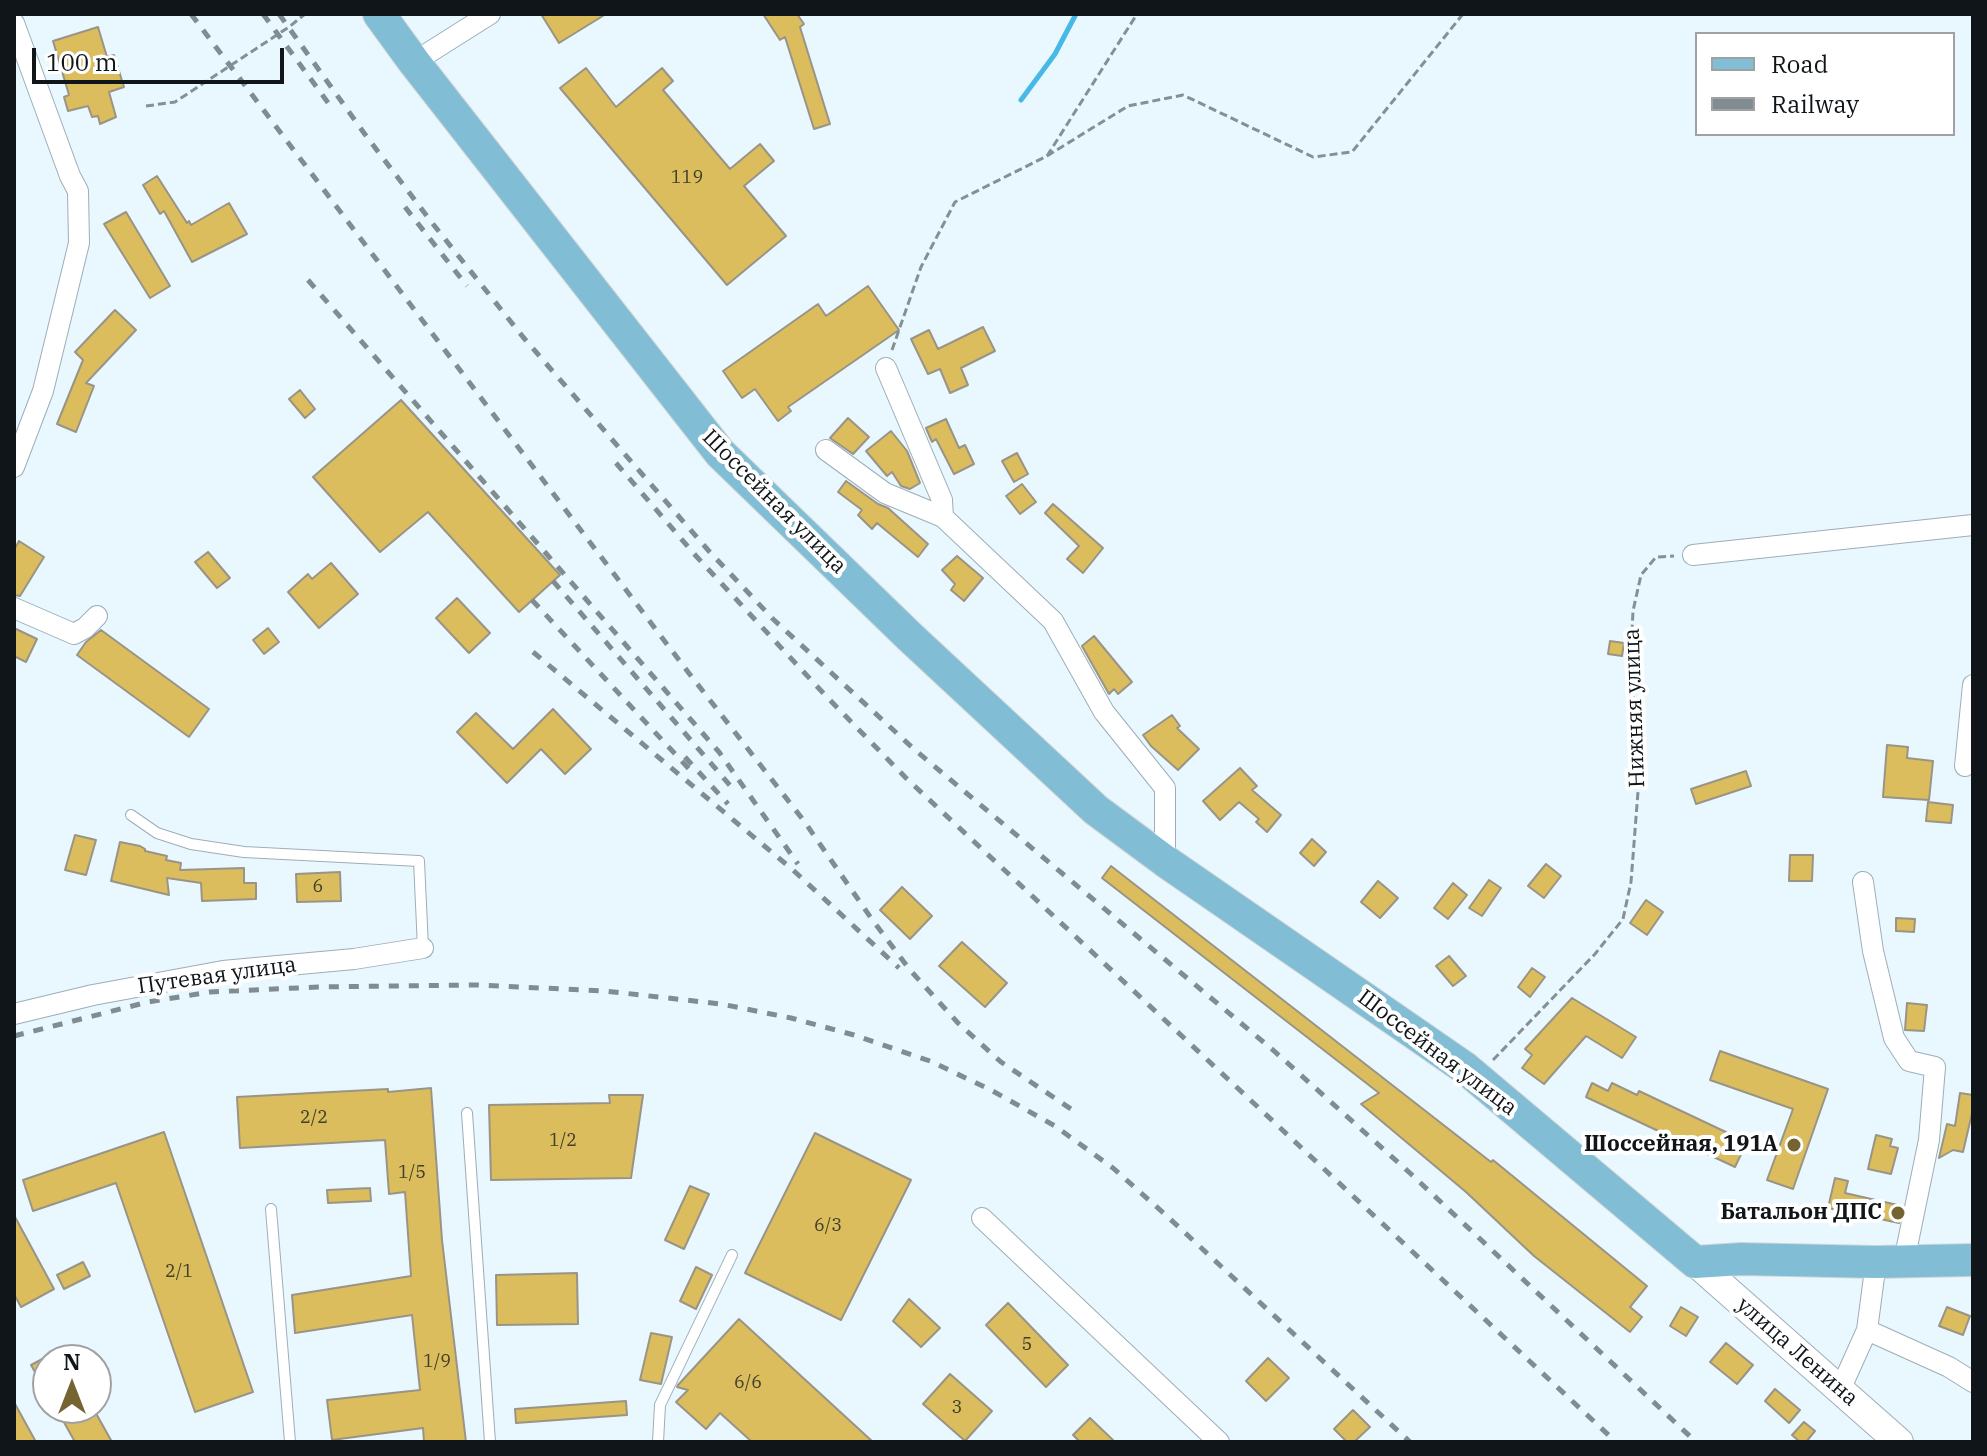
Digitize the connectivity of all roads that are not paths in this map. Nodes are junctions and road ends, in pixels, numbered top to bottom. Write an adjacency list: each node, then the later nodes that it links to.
1 (379, 14): 4 (main road, Шоссейная улица)
2 (490, 14): 4 (street)
3 (14, 23): 7 (street)
4 (414, 62): 16 (main road, Шоссейная улица)
5 (886, 368): 8 (street)
6 (826, 450): 8 (street)
7 (14, 467)
8 (943, 517): 16 (street)
9 (1973, 525): 10 (street)
10 (1693, 555)
11 (14, 608): 12 (street)
12 (97, 616)
13 (1973, 685): 14 (street)
14 (1965, 766)
15 (131, 815): 18 (lane)
16 (1165, 861): 26 (main road, Шоссейная улица)
17 (1863, 882): 25 (street)
18 (423, 948): 19 (street, Путевая улица)
19 (14, 1014)
20 (467, 1113): 31 (lane)
21 (271, 1209): 30 (lane)
22 (982, 1218): 33 (street)
23 (732, 1255): 32 (lane)
24 (1973, 1260): 25 (main road)
25 (1890, 1261): 26 (main road); 27 (street)
26 (1695, 1262): 29 (street, улица Ленина)
27 (1867, 1330): 28 (street); 29 (street)
28 (1973, 1382)
29 (1840, 1390): 34 (street, улица Ленина)
30 (290, 1442)
31 (490, 1442)
32 (658, 1442)
33 (1219, 1442)
34 (1899, 1442)

